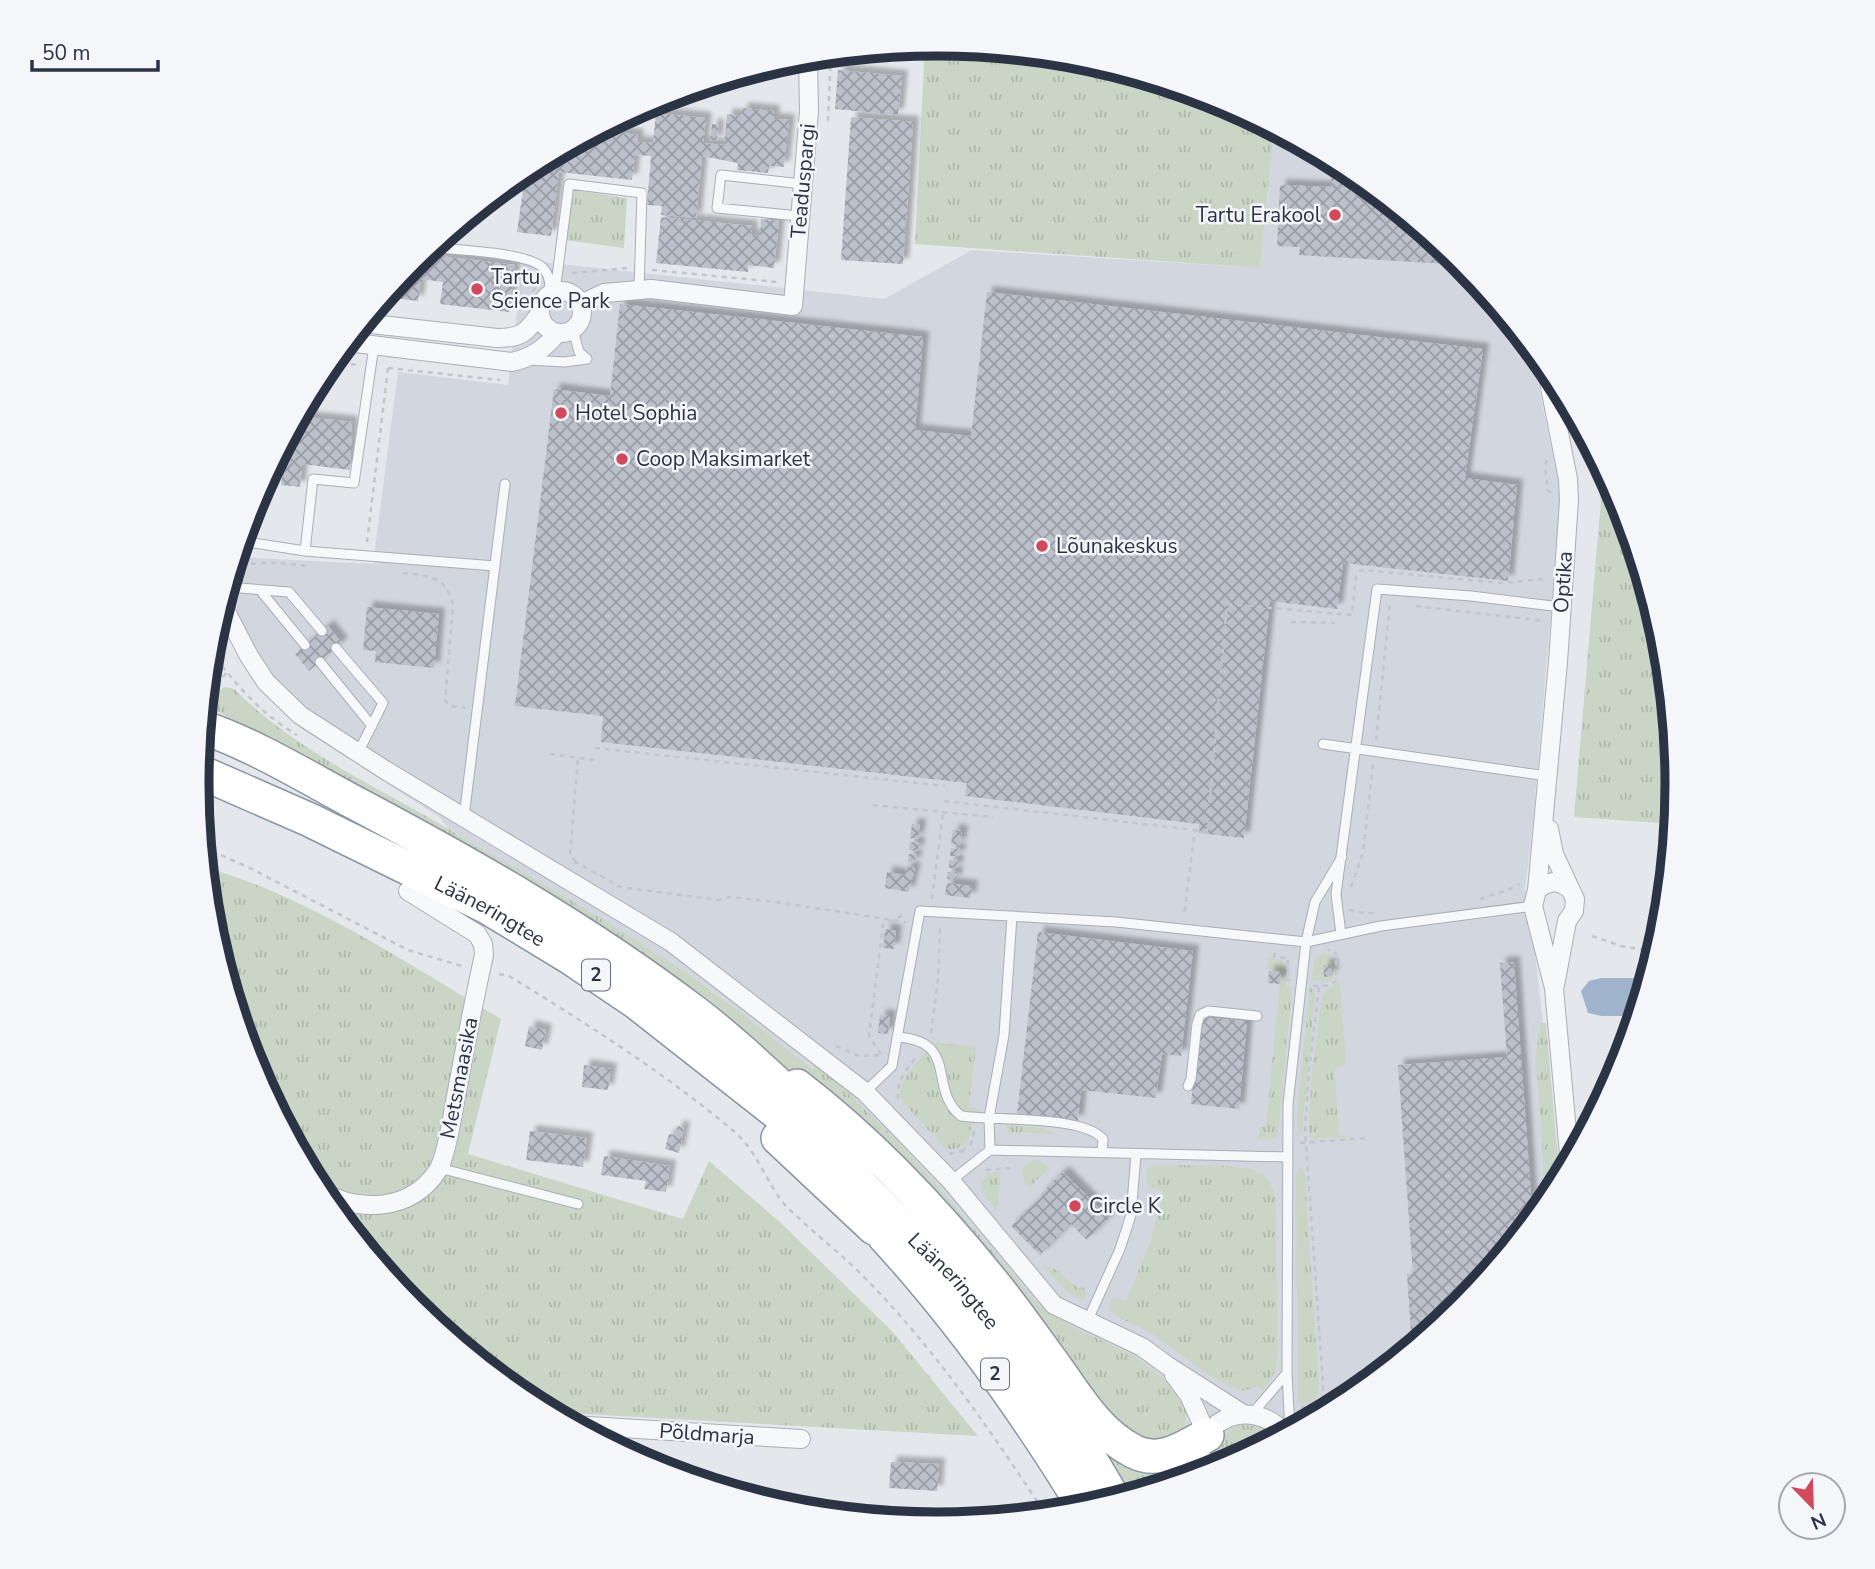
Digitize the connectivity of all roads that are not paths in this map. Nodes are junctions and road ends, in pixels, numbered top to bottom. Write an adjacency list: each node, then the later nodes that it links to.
1 (808, 68): 2 (street, Teaduspargi)
2 (802, 184): 3 (street, Teaduspargi); 3 (lane)
3 (799, 216): 5 (street, Teaduspargi)
4 (444, 249): 6 (lane)
5 (639, 289): 6 (lane); 7 (street)
6 (553, 293): 7 (street); 8 (street)
7 (581, 304): 10 (street)
8 (540, 313): 9 (street); 10 (street)
9 (374, 324)
10 (565, 331): 13 (street); 13 (lane)
11 (358, 344): 12 (street)
12 (374, 346): 13 (street); 17 (lane)
13 (524, 359)
14 (1540, 376): 21 (street, Optika)
15 (505, 484): 18 (lane)
16 (251, 543): 17 (lane)
17 (305, 551): 18 (lane)
18 (495, 565): 39 (lane)
19 (236, 588): 20 (lane)
20 (260, 590): 23 (lane); 24 (lane)
21 (1561, 607): 32 (lane); 35 (street, Optika)
22 (229, 617): 33 (street)
23 (322, 631)
24 (305, 645)
25 (336, 648): 28 (lane)
26 (320, 662): 28 (lane)
27 (212, 721): 36 (highway)
28 (372, 726): 33 (lane)
29 (212, 730): 36 (highway)
30 (211, 742): 36 (highway)
31 (1323, 744): 32 (lane)
32 (1356, 748): 35 (lane); 40 (lane)
33 (358, 753): 39 (street)
34 (209, 776): 41 (highway, Lääneringtee / 2)
35 (1547, 776): 38 (street, Optika)
36 (311, 779): 51 (highway)
37 (210, 798): 41 (highway)
38 (1544, 804): 42 (street, Optika); 43 (street, Optika)
39 (464, 817): 53 (street)
40 (1342, 857): 46 (lane); 47 (lane)
41 (416, 883): 54 (highway, Lääneringtee / 2); 61 (street, Metsmaasika); 65 (highway)
42 (1570, 889): 43 (street); 45 (street)
43 (1530, 893): 45 (street); 46 (lane); 48 (street, Optika)
44 (1012, 916): 47 (lane); 50 (lane); 55 (lane)
45 (1567, 921): 48 (street)
46 (1341, 934): 47 (lane)
47 (1306, 942): 60 (lane)
48 (1554, 989): 56 (street)
49 (1257, 1016): 52 (lane)
50 (898, 1037): 53 (lane); 55 (lane)
51 (737, 1046): 66 (highway); 74 (highway)
52 (1188, 1086)
53 (865, 1092): 62 (street)
54 (754, 1095): 65 (highway, Lääneringtee / 2); 66 (highway, Lääneringtee / 2)
55 (990, 1123): 57 (lane); 58 (lane)
56 (1568, 1148)
57 (990, 1150): 58 (lane); 62 (lane)
58 (1102, 1153): 59 (lane)
59 (1136, 1154): 60 (lane); 67 (lane)
60 (1287, 1157): 69 (lane)
61 (439, 1168): 63 (street, Metsmaasika); 64 (lane)
62 (951, 1181): 67 (street)
63 (340, 1200)
64 (578, 1204)
65 (894, 1247): 78 (highway, Lääneringtee / 2)
66 (955, 1277): 77 (highway, Lääneringtee / 2)
67 (1087, 1322): 68 (street)
68 (1168, 1366): 70 (street); 74 (street)
69 (1287, 1373): 70 (lane); 71 (lane)
70 (1247, 1414): 73 (street); 74 (street)
71 (1290, 1422)
72 (594, 1426): 75 (street, Põldmarja)
73 (1279, 1428)
74 (1207, 1435): 76 (street)
75 (801, 1439)
76 (1201, 1463)
77 (1110, 1492)
78 (1079, 1499)

